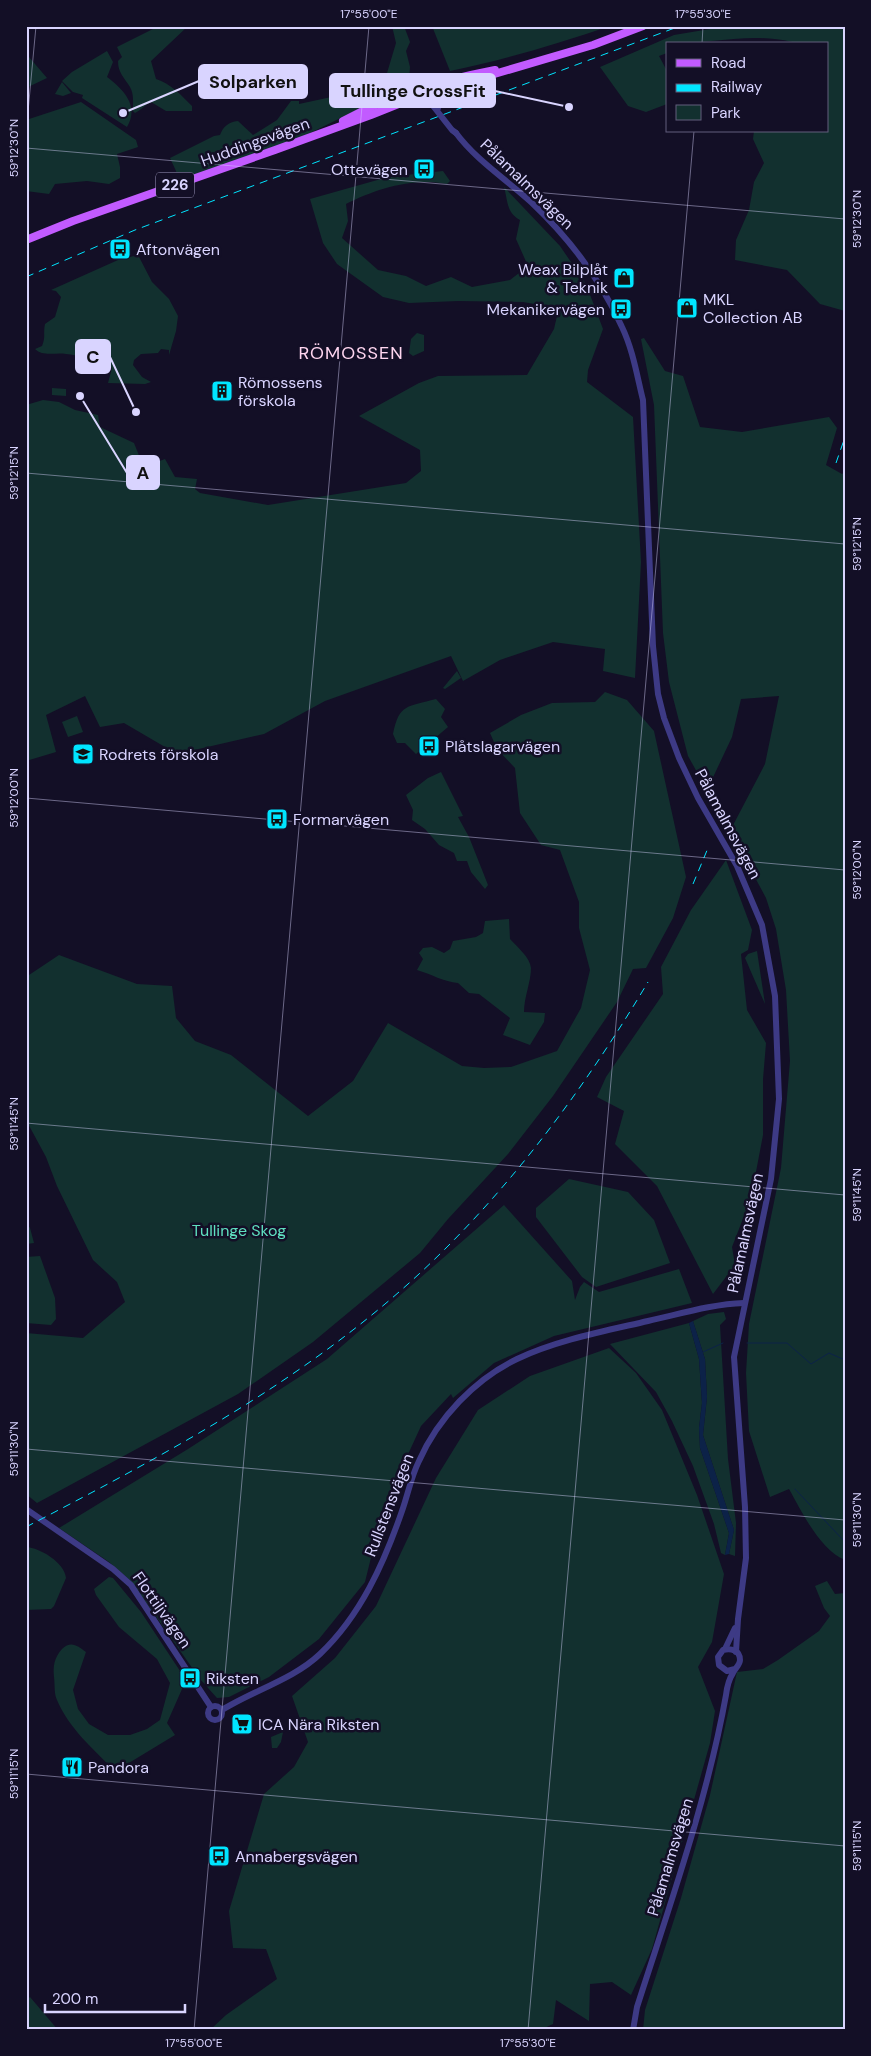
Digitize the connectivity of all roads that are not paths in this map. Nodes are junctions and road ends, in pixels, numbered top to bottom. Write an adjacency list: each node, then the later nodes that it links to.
1 (642, 26): 2 (main road, Huddingevägen / 226)
2 (543, 60): 3 (main road, Huddingevägen / 226); 3 (main road, Huddingevägen / 226)
3 (430, 94): 4 (street, Pålamalmsvägen, bridge); 4 (street, Pålamalmsvägen, bridge); 5 (main road, Huddingevägen / 226)
4 (456, 133): 6 (street, Pålamalmsvägen)
5 (26, 240)
6 (744, 1303): 8 (street, Pålamalmsvägen); 15 (street, Rullstensvägen)
7 (26, 1509): 14 (street, Flottiljvägen)
8 (738, 1619): 9 (street, Pålamalmsvägen); 10 (street, Pålamalmsvägen)
9 (725, 1649): 10 (street); 11 (street)
10 (736, 1652): 12 (street)
11 (723, 1669): 12 (street); 13 (street, Pålamalmsvägen)
12 (735, 1669): 13 (street, Pålamalmsvägen)
13 (727, 1692): 16 (street, Pålamalmsvägen)
14 (212, 1707): 15 (street); 15 (street)
15 (222, 1710)
16 (633, 2030)

